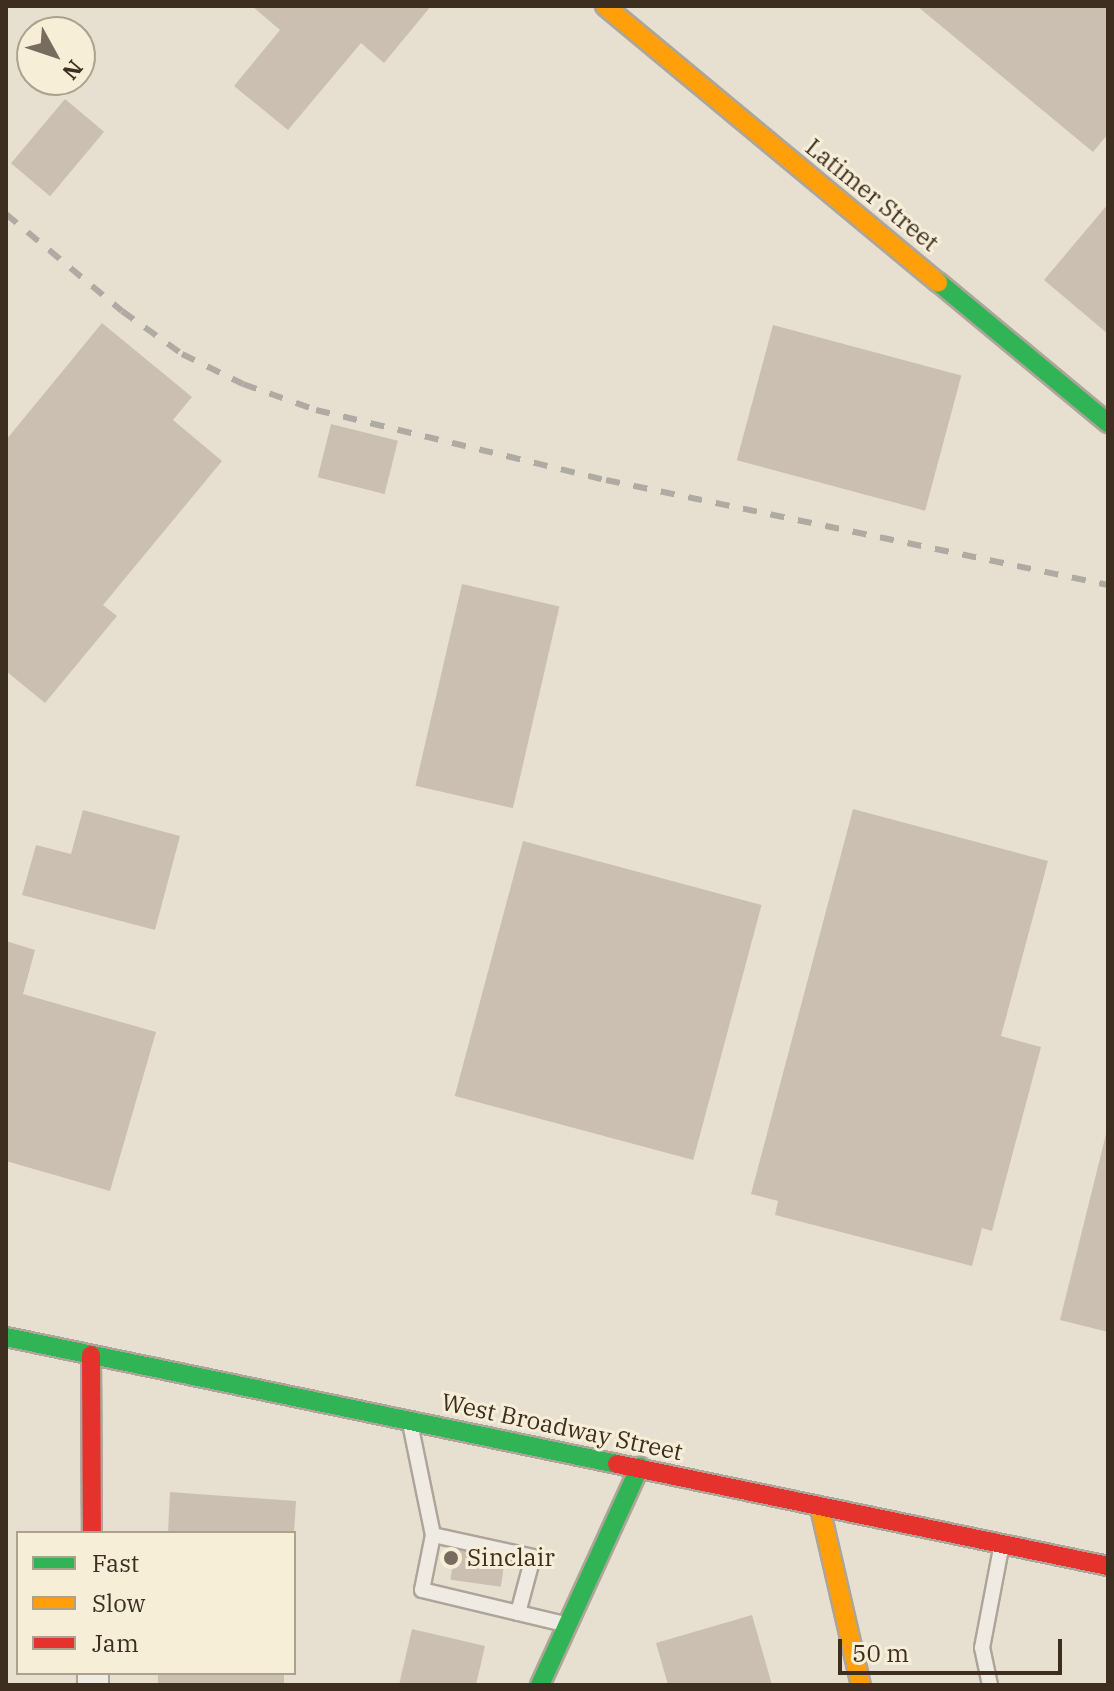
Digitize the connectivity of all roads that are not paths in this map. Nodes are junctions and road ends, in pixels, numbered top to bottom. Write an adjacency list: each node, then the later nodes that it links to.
1 (605, 6): 2 (street, Latimer Street)
2 (1108, 423)
3 (6, 1337): 4 (street, West Broadway Street)
4 (91, 1355): 5 (street, West Broadway Street); 8 (street)
5 (410, 1420): 6 (street, West Broadway Street); 9 (lane)
6 (640, 1467): 7 (street, West Broadway Street); 13 (street)
7 (820, 1508): 10 (street, West Broadway Street); 15 (street)
8 (92, 1531)
9 (433, 1535): 12 (lane); 12 (lane)
10 (1002, 1544): 11 (street, West Broadway Street); 16 (lane)
11 (1108, 1566)
12 (518, 1613): 13 (lane)
13 (568, 1625): 14 (street)
14 (540, 1685)
15 (861, 1685)
16 (990, 1685)

